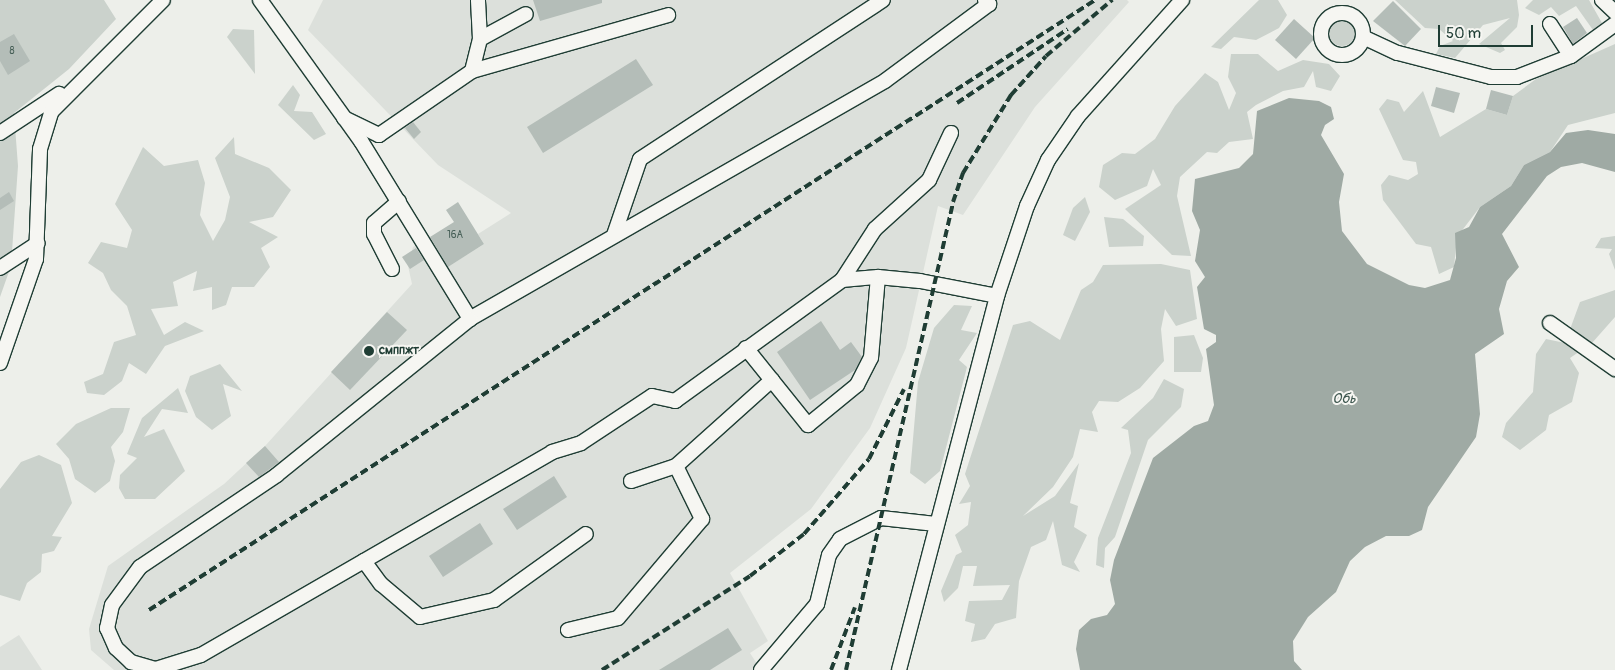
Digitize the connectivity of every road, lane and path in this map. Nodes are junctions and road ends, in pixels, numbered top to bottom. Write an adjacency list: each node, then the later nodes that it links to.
1 (163, 0): 18 (street)
2 (260, 0): 19 (street)
3 (478, 0): 15 (street)
4 (883, 0): 23 (street)
5 (985, 0): 23 (street)
6 (1182, 0): 29 (street)
7 (1602, 0): 9 (street)
8 (1347, 6): 14 (street); 14 (street)
9 (1615, 12)
10 (526, 14): 15 (street)
11 (668, 15): 17 (street)
12 (1550, 24): 16 (street)
13 (1615, 24): 16 (street)
14 (1363, 37): 16 (street)
15 (480, 39): 17 (street)
16 (1572, 56)
17 (472, 71): 19 (street)
18 (81, 80): 20 (street); 24 (street)
19 (344, 118): 22 (street)
20 (0, 133)
21 (951, 133): 28 (street)
22 (399, 201): 26 (street); 30 (street)
23 (614, 235): 30 (street)
24 (38, 243): 25 (street); 33 (street)
25 (0, 268)
26 (392, 269)
27 (878, 276): 28 (street); 29 (street); 35 (street)
28 (842, 280): 32 (street)
29 (997, 296): 38 (street)
30 (470, 319): 40 (street)
31 (1550, 323): 34 (street)
32 (746, 348): 35 (street); 40 (street)
33 (0, 363)
34 (1615, 369)
35 (772, 380): 36 (street)
36 (676, 466): 37 (street); 41 (street)
37 (631, 481)
38 (936, 524): 42 (street); 43 (street)
39 (586, 534): 40 (street)
40 (364, 561)
41 (568, 630)
42 (761, 670)
43 (899, 670)

